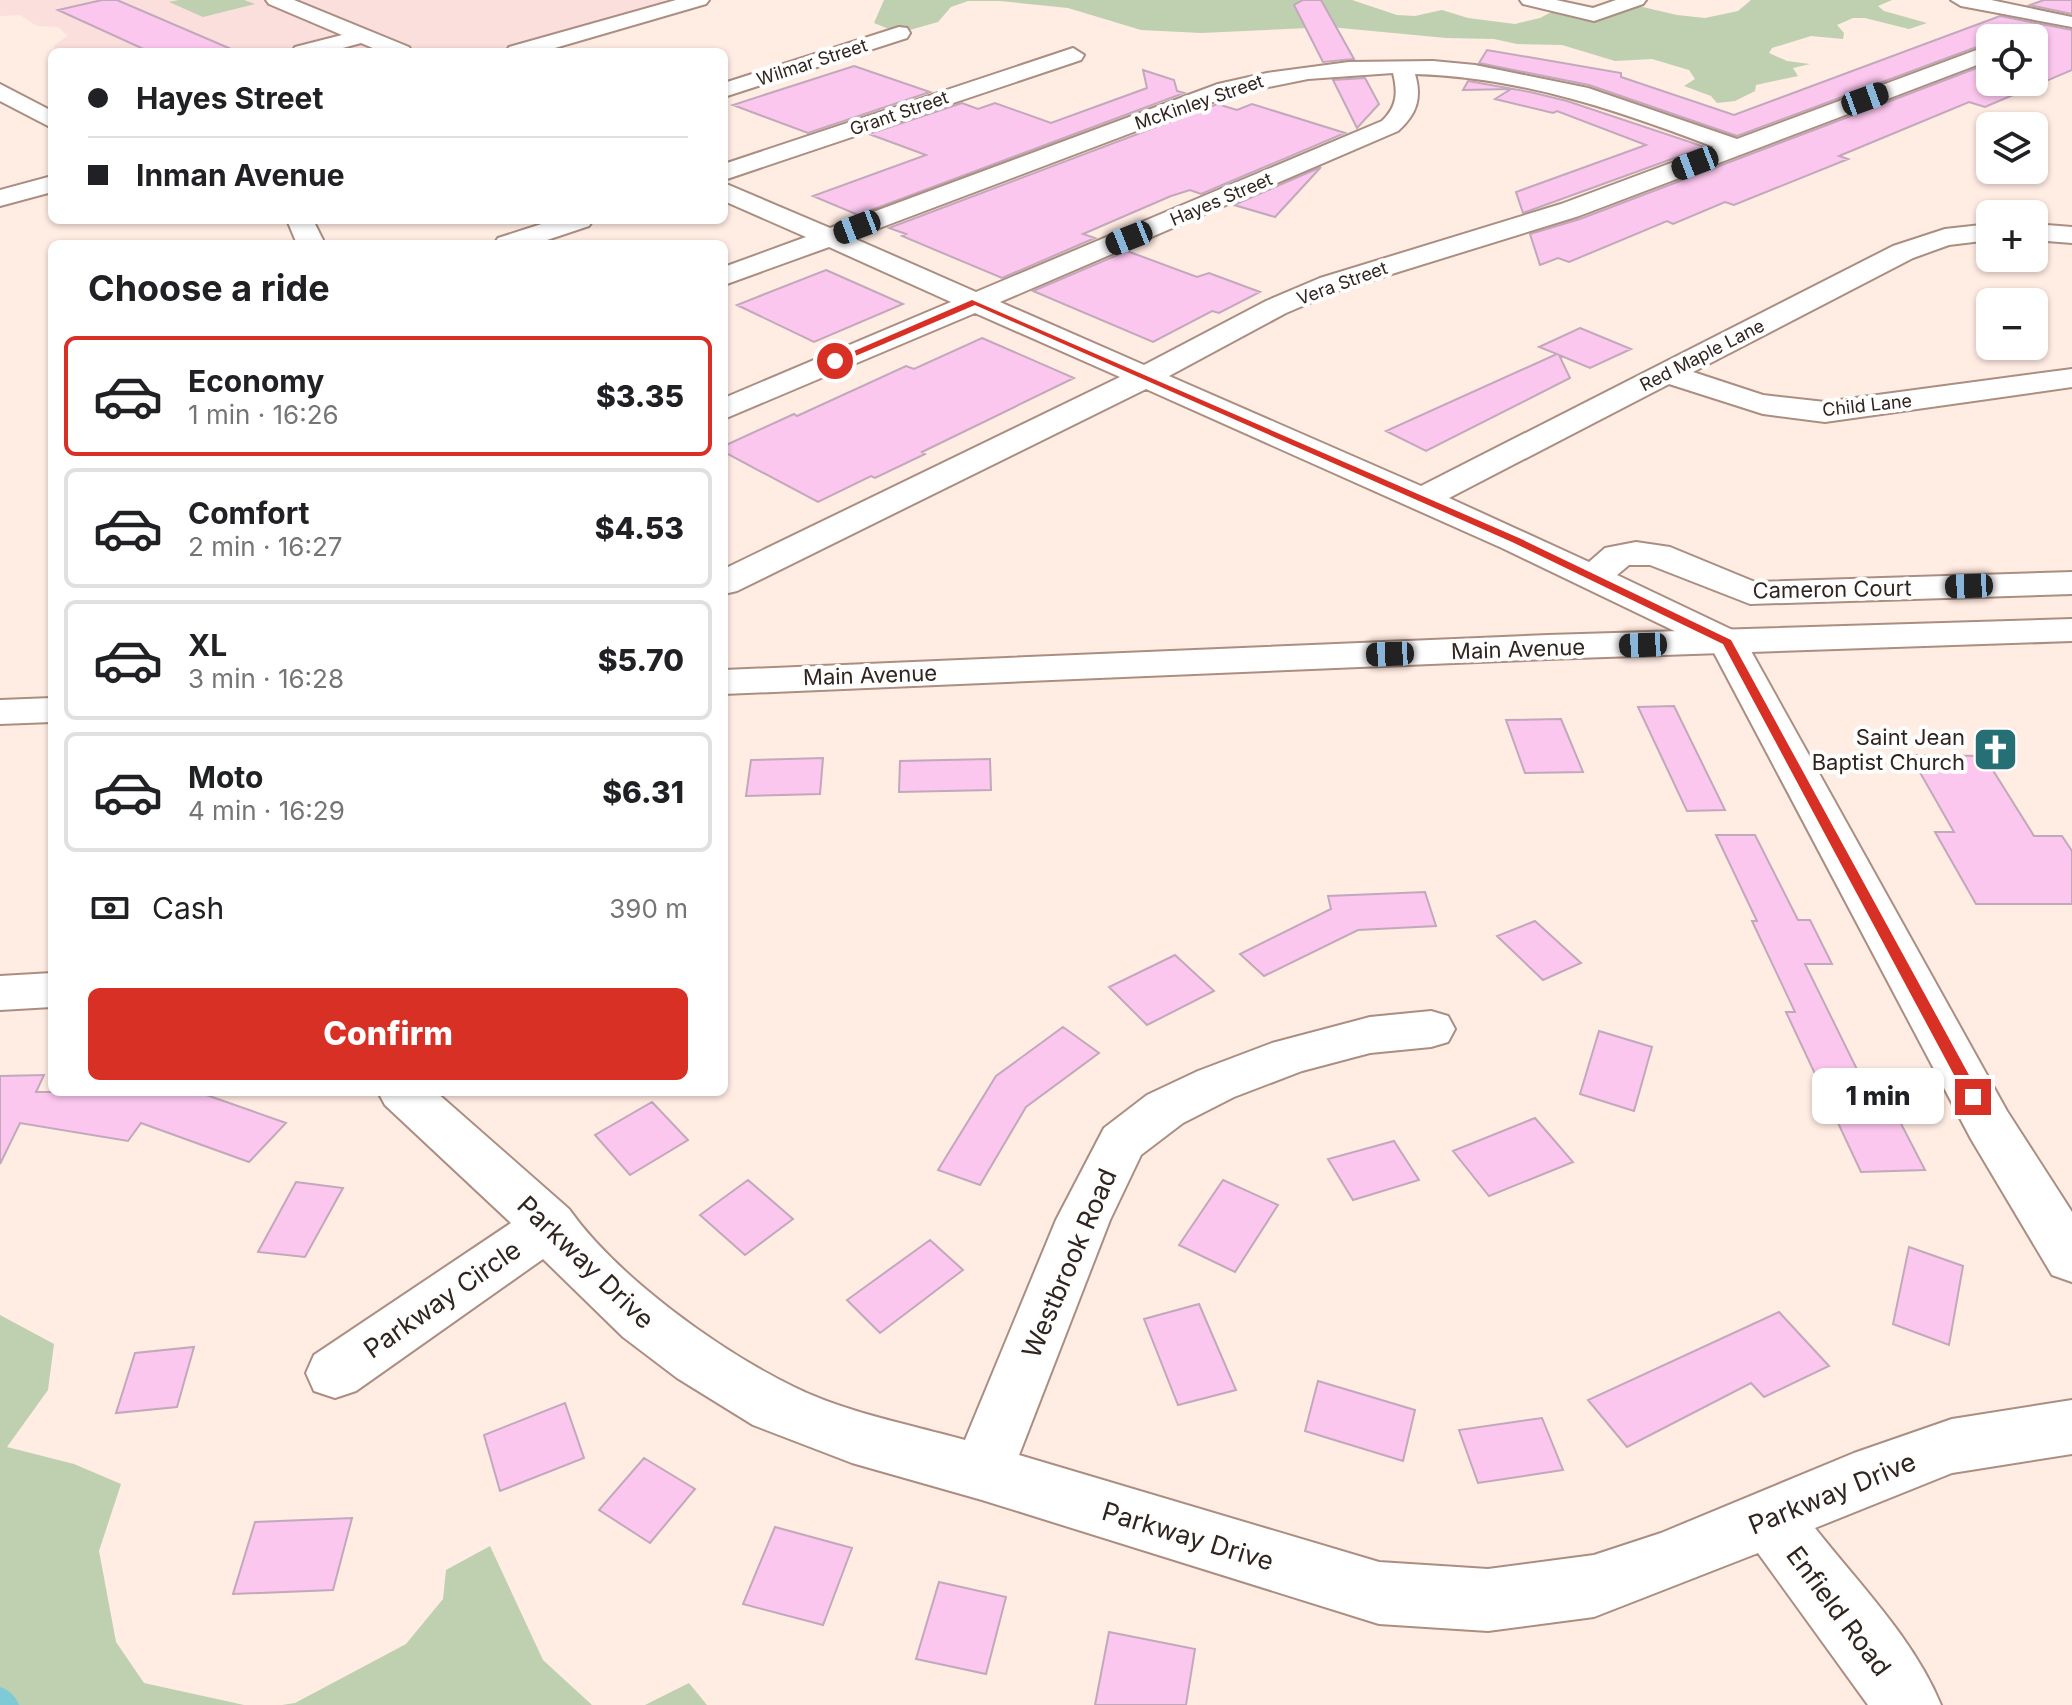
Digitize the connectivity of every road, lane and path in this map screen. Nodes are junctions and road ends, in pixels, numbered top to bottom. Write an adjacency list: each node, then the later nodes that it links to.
1 (276, 0): 9 (street)
2 (699, 0): 12 (street)
3 (1530, 0): 4 (street)
4 (1636, 0)
5 (1961, 0): 6 (street)
6 (2070, 21): 7 (street)
7 (2048, 30)
8 (899, 33): 16 (street, Wilmar Street)
9 (363, 36): 10 (street); 11 (street)
10 (305, 45)
11 (392, 48)
12 (531, 48)
13 (1073, 55): 20 (street, Grant Street)
14 (1976, 57): 19 (street, Vera Street)
15 (1402, 67): 19 (street, McKinley Street); 28 (street, McKinley Street); 31 (street, Hayes Street)
16 (728, 89)
17 (0, 91): 18 (street)
18 (48, 119)
19 (1736, 147): 33 (street, Vera Street)
20 (728, 171)
21 (48, 185): 23 (street)
22 (728, 193): 28 (street)
23 (0, 198)
24 (568, 224): 29 (street)
25 (2048, 233): 27 (street)
26 (1976, 234): 32 (street, Red Maple Lane)
27 (2072, 235)
28 (830, 237): 30 (street, McKinley Street); 31 (street)
29 (520, 240)
30 (728, 275)
31 (975, 302): 33 (street); 35 (street, Hayes Street)
32 (1667, 372): 34 (street, Child Lane); 36 (street, Red Maple Lane)
33 (1147, 376): 36 (street); 38 (street, Vera Street)
34 (2072, 378)
35 (728, 407)
36 (1421, 499): 37 (street)
37 (1592, 577): 40 (street, Cameron Court); 43 (street)
38 (728, 581)
39 (2072, 583): 40 (street, Cameron Court)
40 (1943, 587): 42 (street, Cameron Court)
41 (2072, 630): 42 (street, Main Avenue)
42 (1983, 633): 43 (street, Main Avenue)
43 (1727, 642): 44 (street, Main Avenue); 52 (street)
44 (728, 682)
45 (48, 710): 46 (street)
46 (0, 712)
47 (48, 990): 48 (street)
48 (0, 993)
49 (1431, 1029): 55 (street, Westbrook Road)
50 (407, 1096): 51 (street, Parkway Drive)
51 (550, 1225): 53 (street, Parkway Circle); 55 (street, Parkway Drive)
52 (2072, 1259)
53 (335, 1373)
54 (2072, 1427): 56 (street, Parkway Drive)
55 (982, 1472): 56 (street, Parkway Drive)
56 (1770, 1519): 57 (street, Enfield Road)
57 (1907, 1705)

